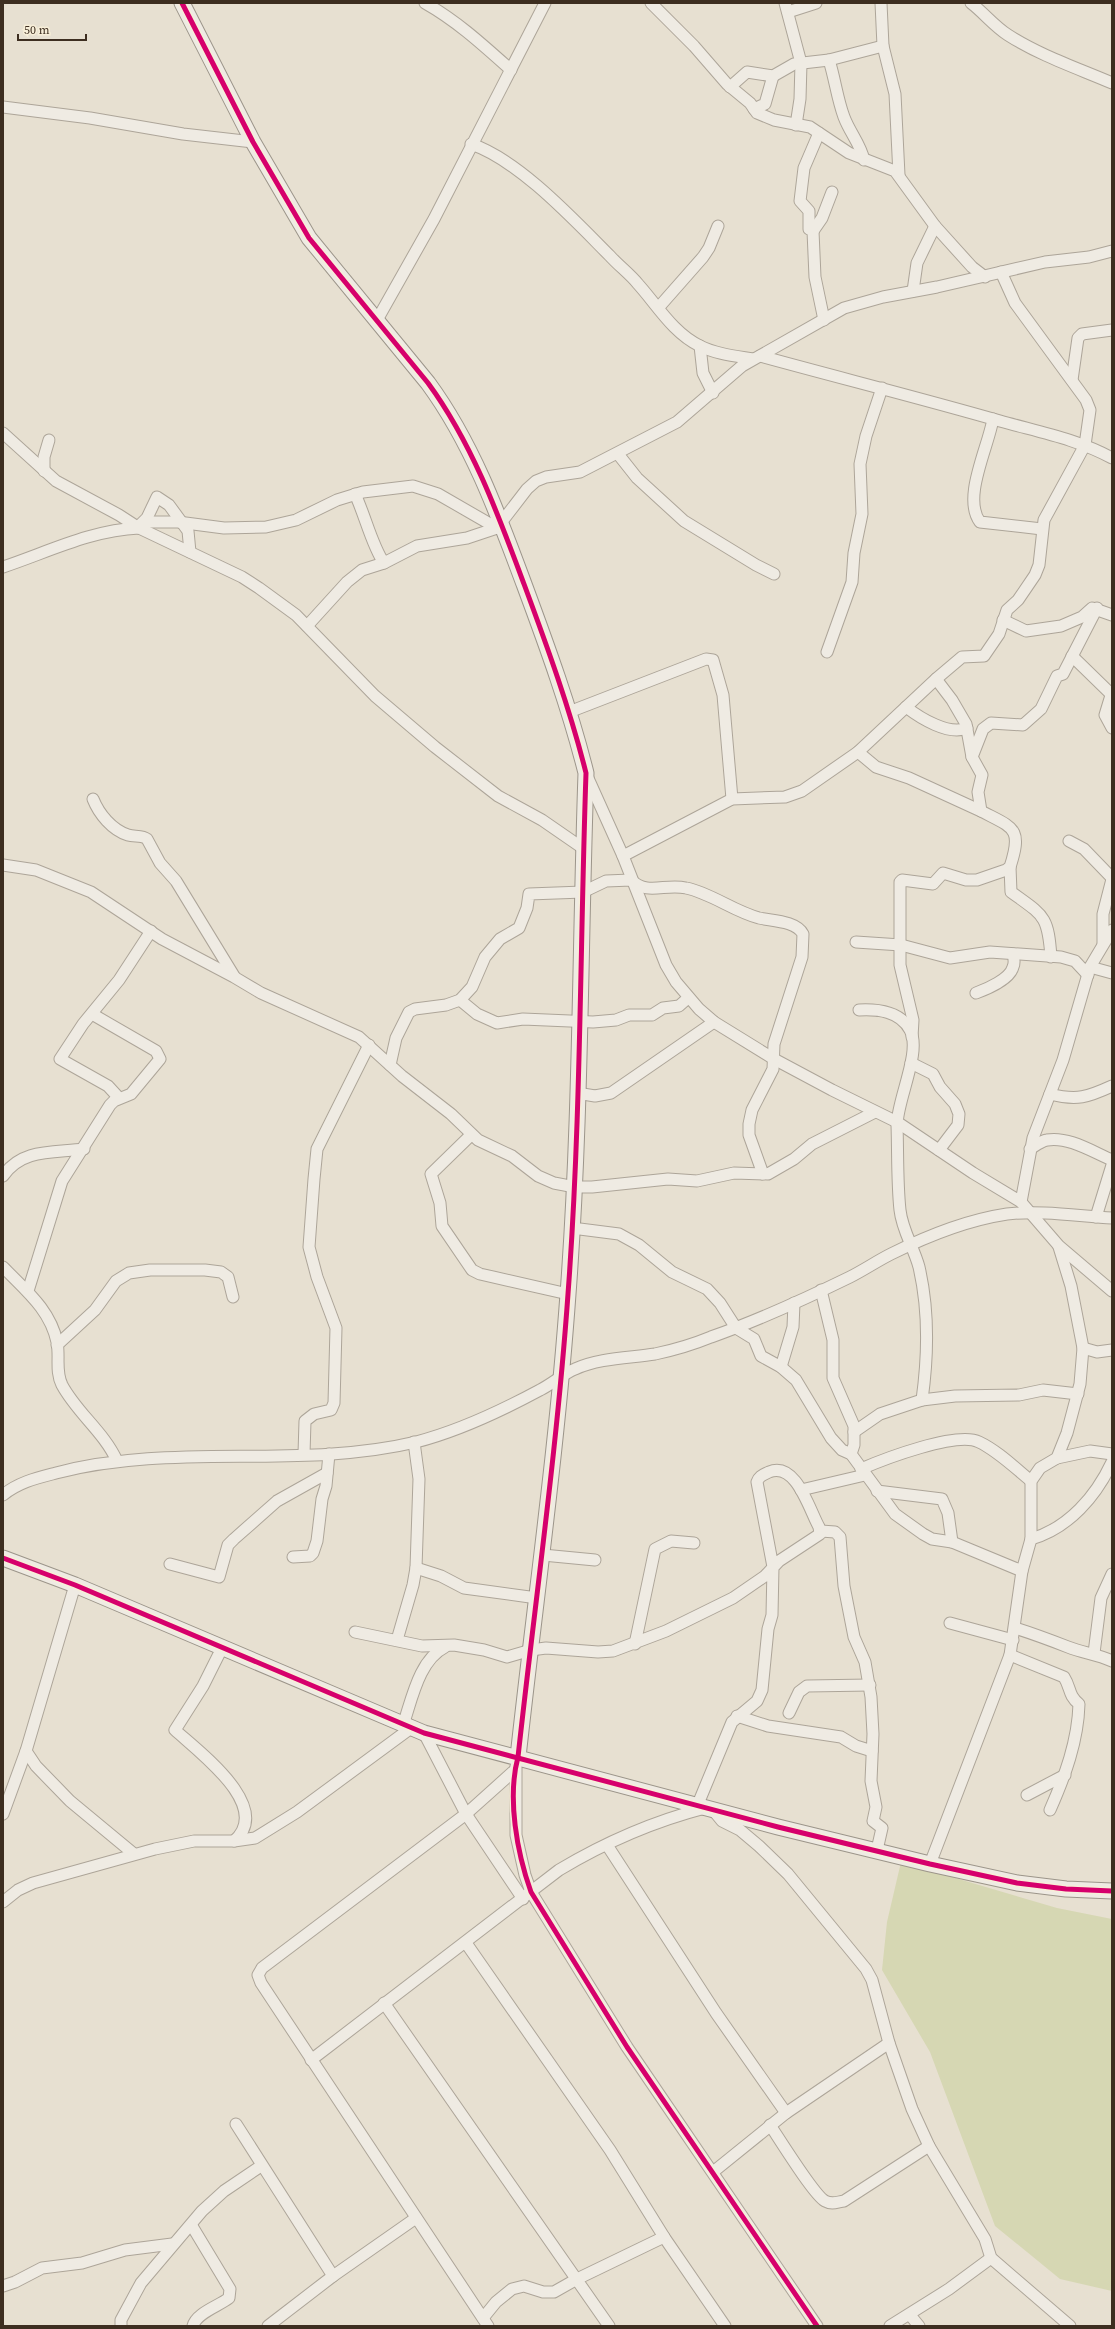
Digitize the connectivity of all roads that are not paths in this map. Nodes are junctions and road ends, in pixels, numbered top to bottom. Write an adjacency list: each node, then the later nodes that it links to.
1 (182, 3): 20 (street)
2 (425, 3): 12 (street)
3 (545, 3): 12 (street)
4 (651, 3): 15 (street)
5 (816, 3): 8 (street)
6 (881, 3): 9 (street)
7 (970, 3): 14 (street)
8 (787, 8): 11 (street)
9 (883, 46): 10 (street); 23 (street)
10 (829, 60): 11 (street); 22 (street)
11 (800, 63): 13 (street); 18 (street)
12 (511, 70): 21 (street)
13 (773, 76): 15 (street); 17 (street)
14 (1112, 83)
15 (730, 87): 17 (street)
16 (3, 107): 20 (street)
17 (754, 109): 18 (street)
18 (796, 125): 19 (street)
19 (819, 133): 22 (street); 27 (street)
20 (253, 142): 33 (street)
21 (472, 144): 32 (street); 33 (street)
22 (864, 160): 23 (street)
23 (899, 175): 26 (street)
24 (832, 192): 27 (street)
25 (718, 226): 32 (street)
26 (935, 226): 30 (street); 31 (street)
27 (813, 231): 34 (street)
28 (1112, 251): 29 (street)
29 (1001, 272): 30 (street); 38 (street)
30 (984, 276): 31 (street)
31 (913, 291): 34 (street)
32 (659, 307): 36 (street)
33 (377, 320): 51 (street)
34 (824, 320): 37 (street)
35 (1112, 330): 38 (street)
36 (700, 346): 37 (street); 40 (street)
37 (756, 357): 39 (street); 40 (street)
38 (1072, 380): 44 (street)
39 (882, 388): 41 (street); 61 (street)
40 (713, 393): 45 (street)
41 (993, 419): 44 (street); 52 (street)
42 (3, 433): 47 (street)
43 (49, 440): 47 (street)
44 (1085, 445): 46 (street); 52 (street)
45 (618, 454): 51 (street); 56 (street)
46 (1112, 458)
47 (44, 471): 50 (street)
48 (355, 494): 49 (street); 51 (street); 54 (street)
49 (182, 523): 50 (street); 50 (street); 53 (street)
50 (140, 525): 53 (street); 55 (street)
51 (500, 526): 54 (street); 66 (street)
52 (1042, 529): 59 (street)
53 (190, 552): 60 (street)
54 (384, 563): 60 (street)
55 (3, 567)
56 (774, 574)
57 (1098, 608): 58 (street); 59 (street); 62 (street)
58 (1112, 615)
59 (1003, 620): 63 (street)
60 (307, 626): 76 (street)
61 (827, 652)
62 (1072, 656): 64 (street); 70 (street)
63 (936, 679): 65 (street); 67 (street)
64 (1112, 693): 68 (street)
65 (906, 707): 67 (street); 69 (street)
66 (569, 712): 71 (street); 73 (street)
67 (967, 728): 70 (street)
68 (1112, 728)
69 (858, 752): 73 (street); 74 (street)
70 (972, 756): 74 (street)
71 (586, 774): 76 (street); 77 (street)
72 (93, 799): 92 (street)
73 (732, 799): 77 (street)
74 (981, 811): 79 (street)
75 (1069, 841): 80 (street)
76 (584, 849): 82 (street)
77 (623, 856): 81 (street)
78 (3, 865): 84 (street)
79 (1010, 867): 87 (street); 89 (street)
80 (1112, 878): 86 (street)
81 (631, 880): 82 (street); 94 (street); 102 (street)
82 (583, 892): 95 (street); 98 (street)
83 (1112, 930): 86 (street)
84 (151, 931): 92 (street); 97 (street)
85 (856, 942): 87 (street)
86 (1103, 943): 90 (street)
87 (901, 945): 88 (street); 100 (street)
88 (1013, 954): 89 (street); 93 (street)
89 (1051, 956): 90 (street)
90 (1089, 971): 91 (street); 107 (street)
91 (1112, 973)
92 (234, 977): 101 (street)
93 (976, 993)
94 (688, 998): 98 (street); 99 (street)
95 (460, 1000): 98 (street); 104 (street)
96 (860, 1010): 100 (street)
97 (92, 1014): 108 (street); 108 (street)
98 (580, 1022): 106 (street)
99 (714, 1022): 102 (street); 106 (street)
100 (912, 1037): 103 (street)
101 (369, 1045): 104 (street); 144 (street)
102 (774, 1059): 109 (street); 117 (street)
103 (911, 1063): 110 (street); 114 (street)
104 (390, 1065): 111 (street)
105 (1112, 1086): 107 (street)
106 (577, 1093): 119 (street)
107 (1050, 1094): 113 (street)
108 (119, 1098): 112 (street)
109 (875, 1112): 110 (street); 117 (street)
110 (897, 1122): 114 (street); 125 (street)
111 (471, 1134): 119 (street); 131 (street)
112 (84, 1149): 118 (street); 129 (street)
113 (1030, 1149): 115 (street); 120 (street)
114 (939, 1150): 120 (street)
115 (1112, 1160)
116 (1112, 1165): 122 (street)
117 (763, 1174): 119 (street)
118 (3, 1176)
119 (575, 1187): 124 (street)
120 (1021, 1202): 121 (street)
121 (1032, 1213): 122 (street); 125 (street); 126 (street)
122 (1096, 1217): 123 (street)
123 (1112, 1218)
124 (572, 1228): 131 (street); 134 (street)
125 (911, 1246): 128 (street); 141 (street)
126 (1059, 1246): 130 (street); 136 (street)
127 (3, 1267): 129 (street)
128 (821, 1290): 133 (street); 142 (street)
129 (28, 1291): 135 (street)
130 (1112, 1291)
131 (568, 1294): 139 (street)
132 (233, 1297): 135 (street)
133 (794, 1303): 134 (street); 138 (street)
134 (736, 1328): 138 (street); 139 (street)
135 (58, 1345): 149 (street)
136 (1082, 1348): 137 (street); 140 (street)
137 (1112, 1350)
138 (781, 1367): 146 (street)
139 (561, 1378): 143 (street); 161 (street)
140 (1078, 1394): 141 (street); 148 (street)
141 (922, 1400): 142 (street)
142 (854, 1432): 146 (street)
143 (414, 1442): 145 (street); 167 (street)
144 (304, 1454): 145 (street); 149 (street)
145 (329, 1454): 152 (street)
146 (851, 1454): 151 (street)
147 (1112, 1454): 148 (street)
148 (1058, 1458): 153 (street)
149 (117, 1461): 156 (street)
150 (1112, 1462): 158 (street)
151 (863, 1472): 153 (street); 154 (street); 155 (street)
152 (328, 1473): 162 (street); 165 (street)
153 (1031, 1481): 158 (street)
154 (800, 1490): 157 (street); 166 (street)
155 (877, 1491): 159 (street); 159 (street)
156 (3, 1495)
157 (820, 1531): 166 (street); 184 (street)
158 (1031, 1539): 168 (street)
159 (952, 1542): 168 (street)
160 (694, 1543): 177 (street)
161 (543, 1555): 164 (street); 171 (street)
162 (293, 1557)
163 (3, 1558): 170 (street)
164 (595, 1560)
165 (170, 1564)
166 (773, 1566): 177 (street); 186 (street)
167 (416, 1568): 171 (street); 175 (street)
168 (1022, 1571): 173 (street)
169 (1112, 1574): 181 (street)
170 (75, 1585): 179 (street); 188 (street)
171 (537, 1598): 180 (street)
172 (950, 1623): 176 (street)
173 (1015, 1628): 176 (street); 181 (street)
174 (355, 1632): 175 (street)
175 (397, 1640): 178 (street)
176 (1013, 1640): 182 (street)
177 (635, 1644): 180 (street)
178 (445, 1647): 180 (street); 187 (street)
179 (222, 1648): 187 (street); 197 (street)
180 (531, 1650): 190 (street)
181 (1094, 1653): 183 (street)
182 (1010, 1655): 191 (street); 201 (street)
183 (1112, 1661)
184 (870, 1685): 185 (street); 189 (street)
185 (789, 1713)
186 (737, 1716): 189 (street); 193 (street)
187 (412, 1729): 190 (street); 196 (street); 197 (street)
188 (26, 1751): 195 (street); 200 (street)
189 (872, 1751): 199 (street)
190 (516, 1764): 193 (street); 196 (street); 203 (street)
191 (1066, 1775): 192 (street); 194 (street)
192 (1027, 1795)
193 (705, 1807): 198 (street); 199 (street); 207 (street)
194 (1050, 1810)
195 (3, 1814)
196 (466, 1814): 203 (street); 208 (street)
197 (234, 1841): 200 (street)
198 (607, 1845): 203 (street); 209 (street)
199 (877, 1850): 201 (street)
200 (134, 1854): 204 (street)
201 (930, 1864): 202 (street)
202 (1112, 1891)
203 (527, 1895): 205 (street); 214 (street)
204 (3, 1902)
205 (466, 1943): 206 (street); 217 (street)
206 (384, 2003): 208 (street); 221 (street)
207 (889, 2043): 209 (street); 212 (street)
208 (311, 2060): 215 (street)
209 (786, 2113): 211 (street)
210 (236, 2124): 213 (street)
211 (770, 2125): 212 (street); 214 (street)
212 (929, 2146): 219 (street)
213 (261, 2166): 216 (street); 220 (street)
214 (713, 2172): 230 (street)
215 (416, 2218): 220 (street); 224 (street)
216 (192, 2226): 218 (street); 226 (street)
217 (664, 2237): 221 (street); 229 (street)
218 (172, 2244): 222 (street); 225 (street)
219 (992, 2258): 223 (street); 233 (street)
220 (333, 2276): 227 (street)
221 (577, 2279): 224 (street); 228 (street)
222 (3, 2286)
223 (910, 2314): 231 (street); 232 (street)
224 (486, 2322)
225 (121, 2326)
226 (193, 2326)
227 (268, 2326)
228 (609, 2326)
229 (724, 2326)
230 (817, 2326)
231 (890, 2326)
232 (920, 2326)
233 (1070, 2326)

